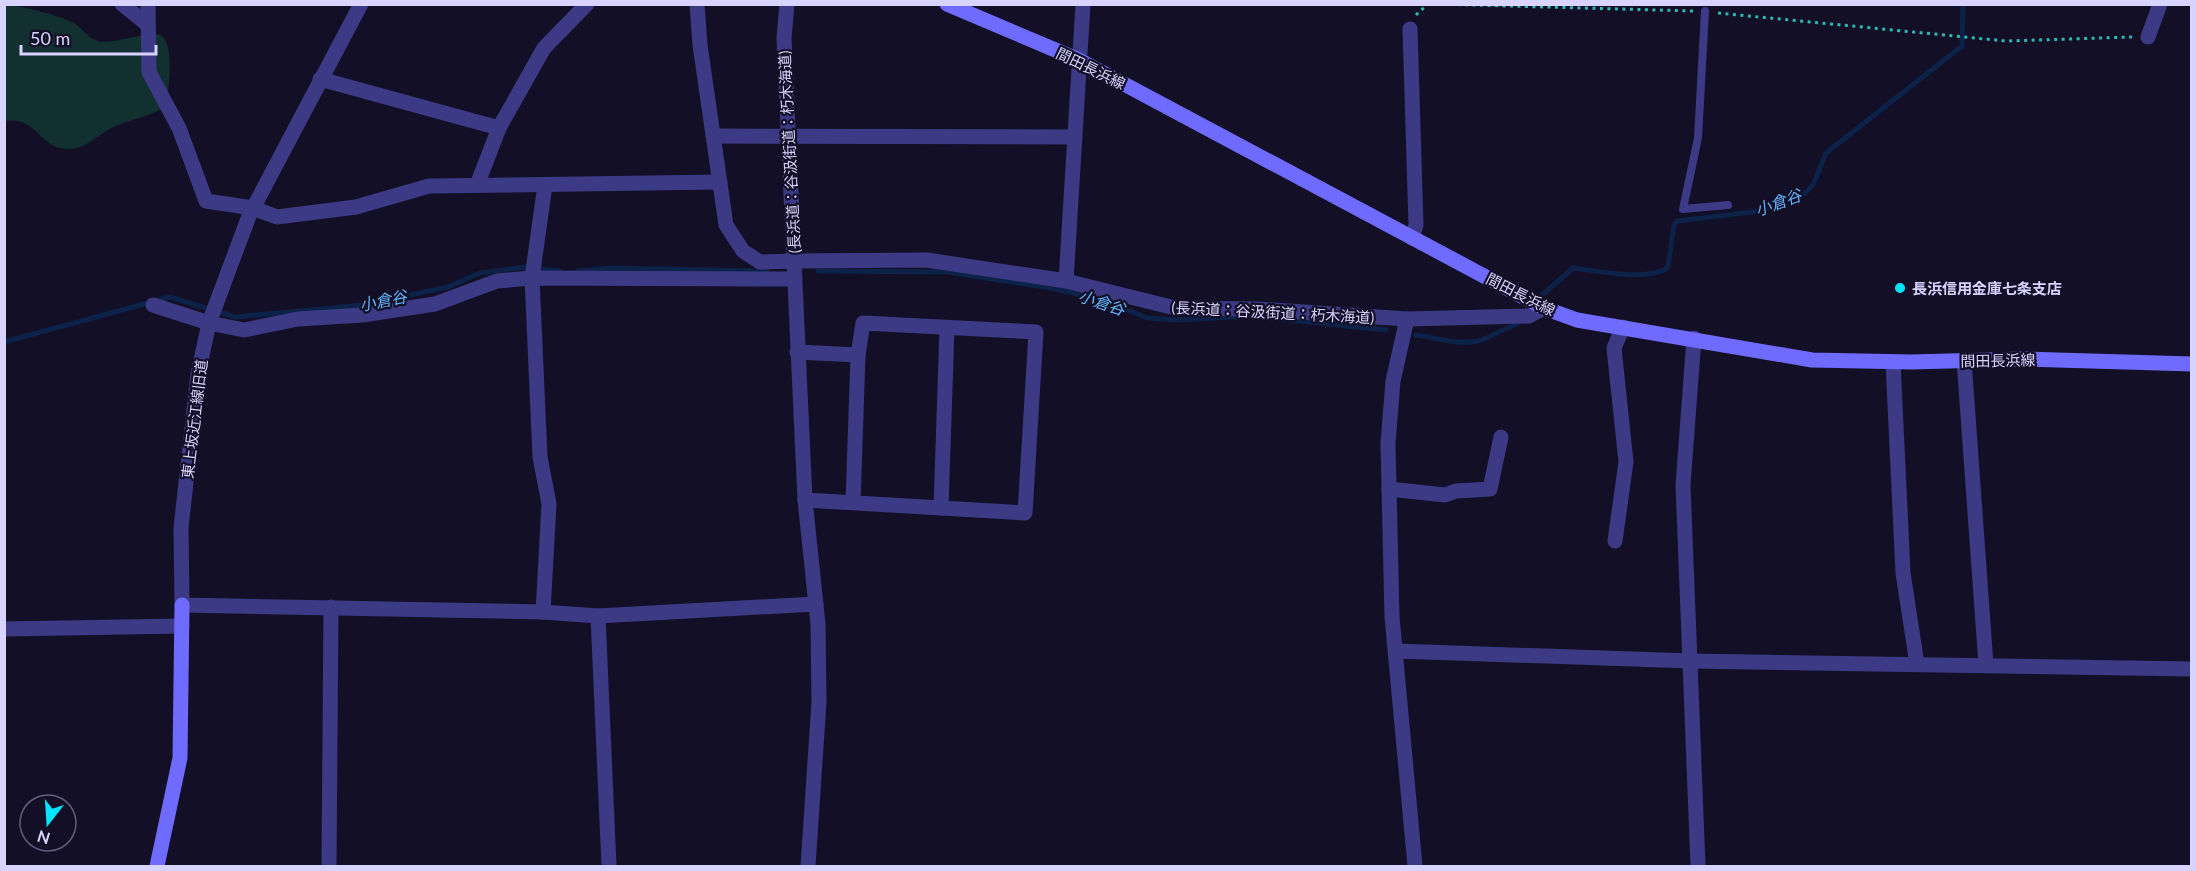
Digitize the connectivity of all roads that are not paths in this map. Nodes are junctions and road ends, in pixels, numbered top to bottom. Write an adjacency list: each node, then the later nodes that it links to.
1 (122, 4): 11 (street)
2 (148, 4): 11 (street)
3 (361, 4): 15 (street, 東上坂近江線旧道)
4 (697, 4): 17 (street)
5 (788, 4): 18 (street, (長浜道：谷汲街道：朽木海道))
6 (947, 4): 14 (main road, 間田長浜線)
7 (1083, 4): 14 (street)
8 (2160, 4): 13 (street)
9 (581, 6): 16 (street)
10 (1704, 11): 23 (lane)
11 (148, 25): 24 (street)
12 (1410, 29): 25 (street)
13 (2148, 37)
14 (1079, 60): 19 (street); 25 (main road, 間田長浜線)
15 (320, 79): 16 (street); 24 (street, 東上坂近江線旧道)
16 (499, 128): 22 (street)
17 (713, 136): 18 (street); 20 (street)
18 (789, 137): 19 (street); 26 (street, (長浜道：谷汲街道：朽木海道))
19 (1075, 137): 29 (street)
20 (720, 182): 21 (street); 26 (street)
21 (545, 184): 22 (street); 27 (street)
22 (477, 185): 24 (street)
23 (1728, 205)
24 (253, 208): 33 (street, 東上坂近江線旧道)
25 (1412, 238): 31 (main road, 間田長浜線)
26 (794, 261): 28 (street); 29 (street, (長浜道：谷汲街道：朽木海道))
27 (532, 278): 28 (street); 33 (street); 51 (street)
28 (794, 279): 37 (street)
29 (1066, 281): 32 (street, (長浜道：谷汲街道：朽木海道))
30 (153, 305): 33 (street)
31 (1544, 309): 32 (street, (長浜道：谷汲街道：朽木海道)); 35 (main road, 間田長浜線)
32 (1407, 319): 43 (street)
33 (209, 323): 49 (street, 東上坂近江線旧道)
34 (947, 327): 38 (street); 46 (street); 46 (street)
35 (1623, 327): 36 (main road, 間田長浜線); 47 (street)
36 (1694, 338): 40 (main road, 間田長浜線); 56 (street)
37 (796, 351): 38 (street); 44 (street)
38 (858, 355): 45 (street)
39 (1964, 360): 40 (main road, 間田長浜線); 41 (main road, 間田長浜線); 58 (street)
40 (1893, 362): 57 (street)
41 (2192, 364)
42 (1501, 437): 43 (street)
43 (1389, 489): 55 (street)
44 (805, 500): 45 (street); 48 (street)
45 (853, 502): 46 (street)
46 (941, 508)
47 (1615, 541)
48 (816, 604): 52 (street); 63 (street)
49 (182, 605): 50 (street); 53 (main road, 東上坂近江線旧道)
50 (331, 607): 51 (street); 61 (street)
51 (543, 612): 52 (street)
52 (598, 616): 62 (street)
53 (182, 626): 54 (street); 60 (main road, 東上坂近江線旧道)
54 (4, 629)
55 (1396, 651): 56 (street); 64 (street)
56 (1690, 661): 57 (street); 65 (street)
57 (1917, 664): 58 (street)
58 (1986, 664): 59 (street)
59 (2192, 669)
60 (157, 867)
61 (329, 867)
62 (609, 867)
63 (808, 867)
64 (1415, 867)
65 (1698, 867)

